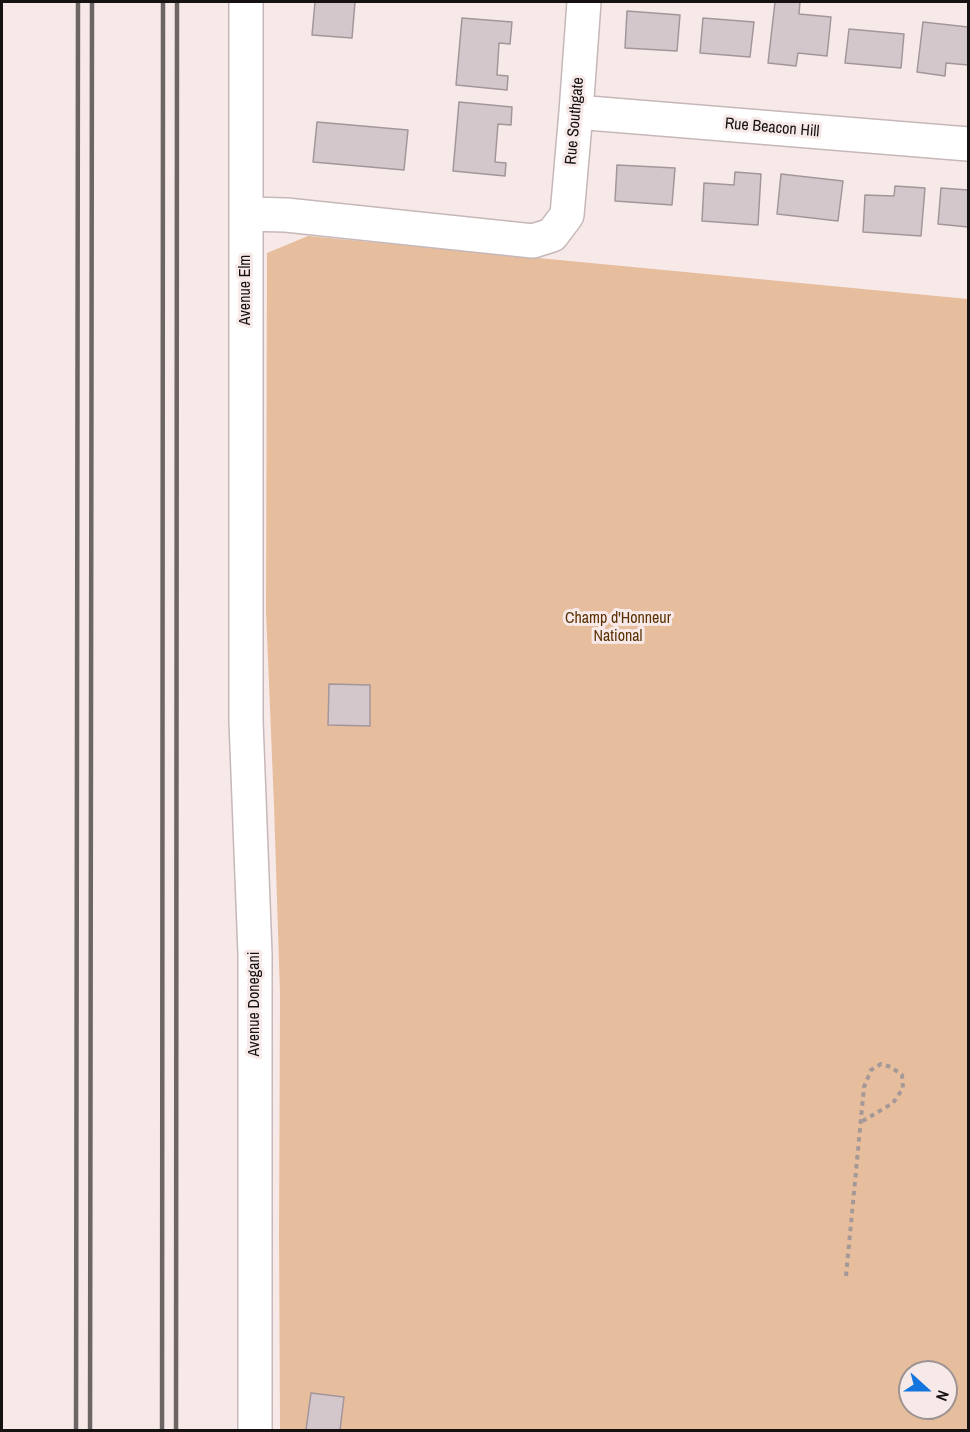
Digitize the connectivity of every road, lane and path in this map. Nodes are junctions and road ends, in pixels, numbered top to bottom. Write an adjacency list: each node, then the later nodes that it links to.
1 (246, 2): 5 (street, Avenue Elm)
2 (584, 2): 3 (street, Rue Southgate)
3 (576, 112): 4 (street, Rue Beacon Hill); 5 (street, Rue Southgate)
4 (969, 144)
5 (246, 214): 6 (street, Avenue Elm)
6 (246, 578): 9 (street, Avenue Donegani)
7 (861, 1122): 7 (path); 8 (path)
8 (846, 1276)
9 (255, 1431)

